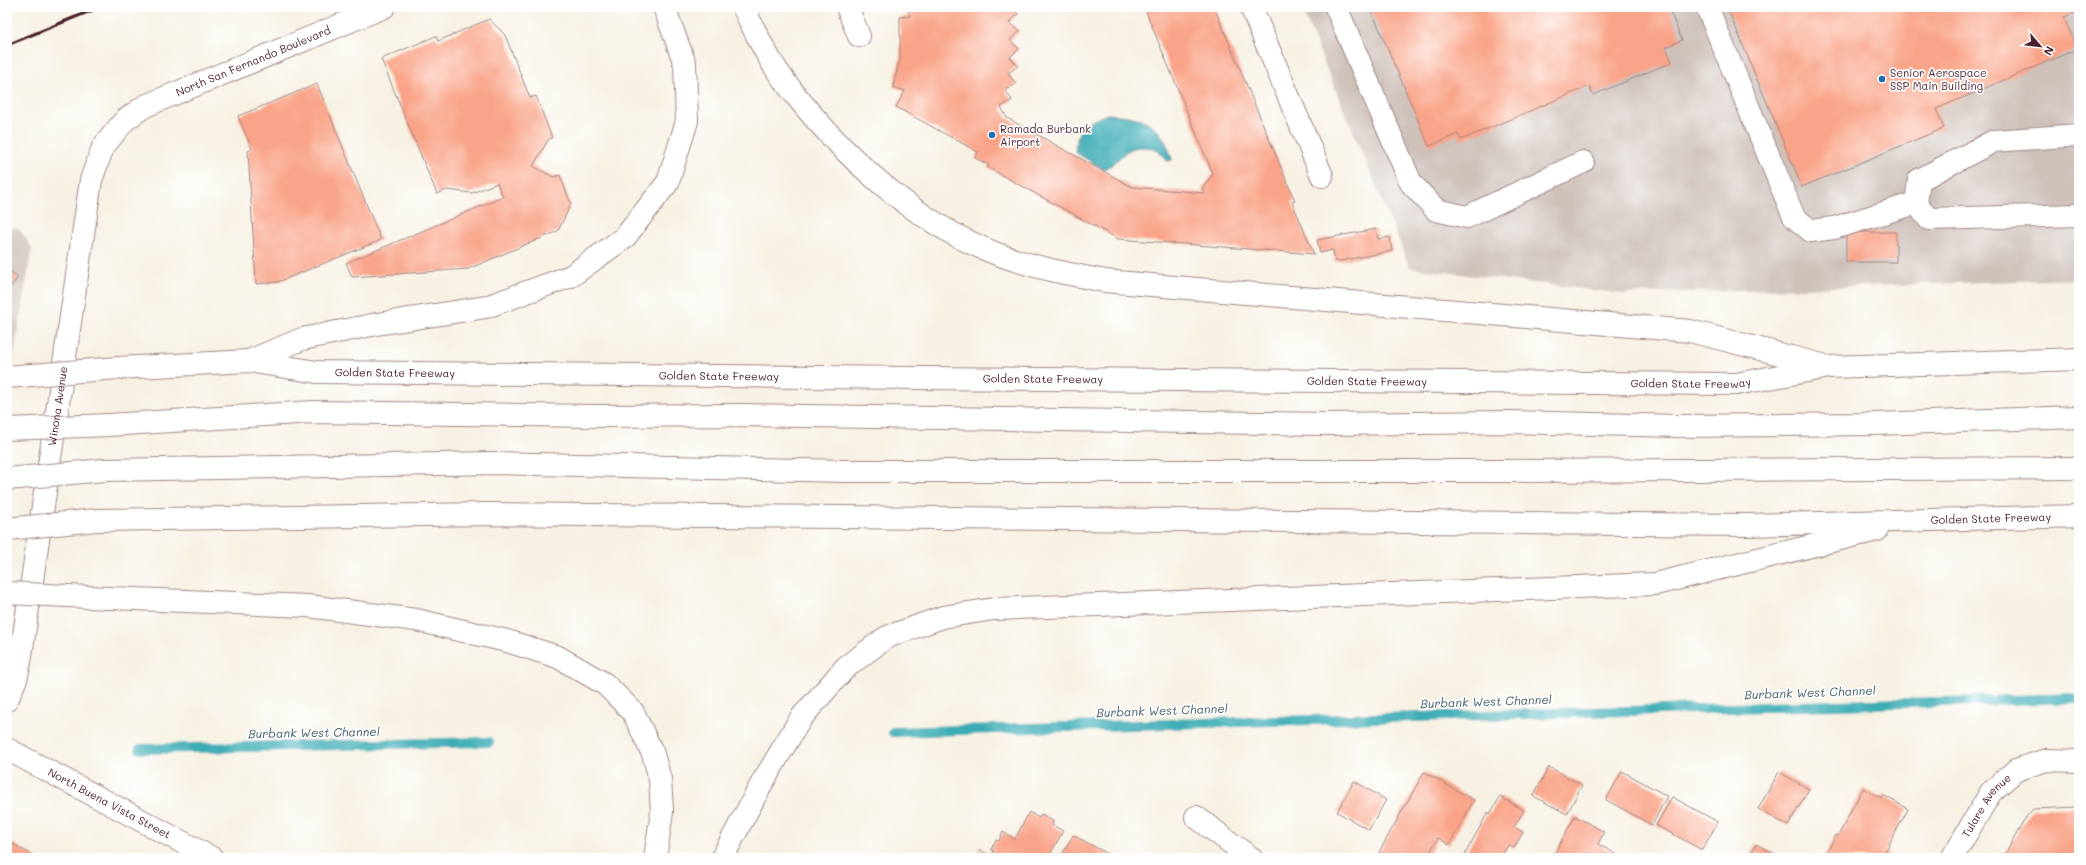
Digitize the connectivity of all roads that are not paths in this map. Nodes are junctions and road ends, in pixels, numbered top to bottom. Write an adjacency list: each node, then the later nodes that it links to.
1 (384, 7): 9 (main road, North San Fernando Boulevard)
2 (664, 7): 16 (main road)
3 (743, 7): 17 (main road)
4 (847, 7): 8 (main road)
5 (1251, 7): 12 (main road)
6 (1336, 7): 11 (main road)
7 (1707, 7): 13 (main road)
8 (859, 36)
9 (125, 120): 27 (main road, Winona Avenue)
10 (2079, 135): 13 (main road)
11 (1583, 162)
12 (1322, 176)
13 (1916, 203): 14 (main road)
14 (2079, 215)
15 (2079, 359): 17 (main road, Golden State Freeway)
16 (249, 361): 17 (main road, Golden State Freeway); 18 (main road, Golden State Freeway, bridge)
17 (1829, 367)
18 (7, 377)
19 (2079, 417): 20 (main road, bridge)
20 (7, 429)
21 (2079, 468): 22 (main road, bridge)
22 (7, 479)
23 (2079, 516): 24 (main road, Golden State Freeway)
24 (1922, 520): 25 (main road, Golden State Freeway, bridge); 33 (main road)
25 (7, 529)
26 (7, 593): 31 (main road, bridge)
27 (7, 700)
28 (7, 749): 32 (main road, North Buena Vista Street)
29 (2079, 761): 35 (main road, Tulare Avenue)
30 (1196, 817): 34 (main road)
31 (654, 856)
32 (212, 858)
33 (722, 858)
34 (1251, 858)
35 (1952, 858)

